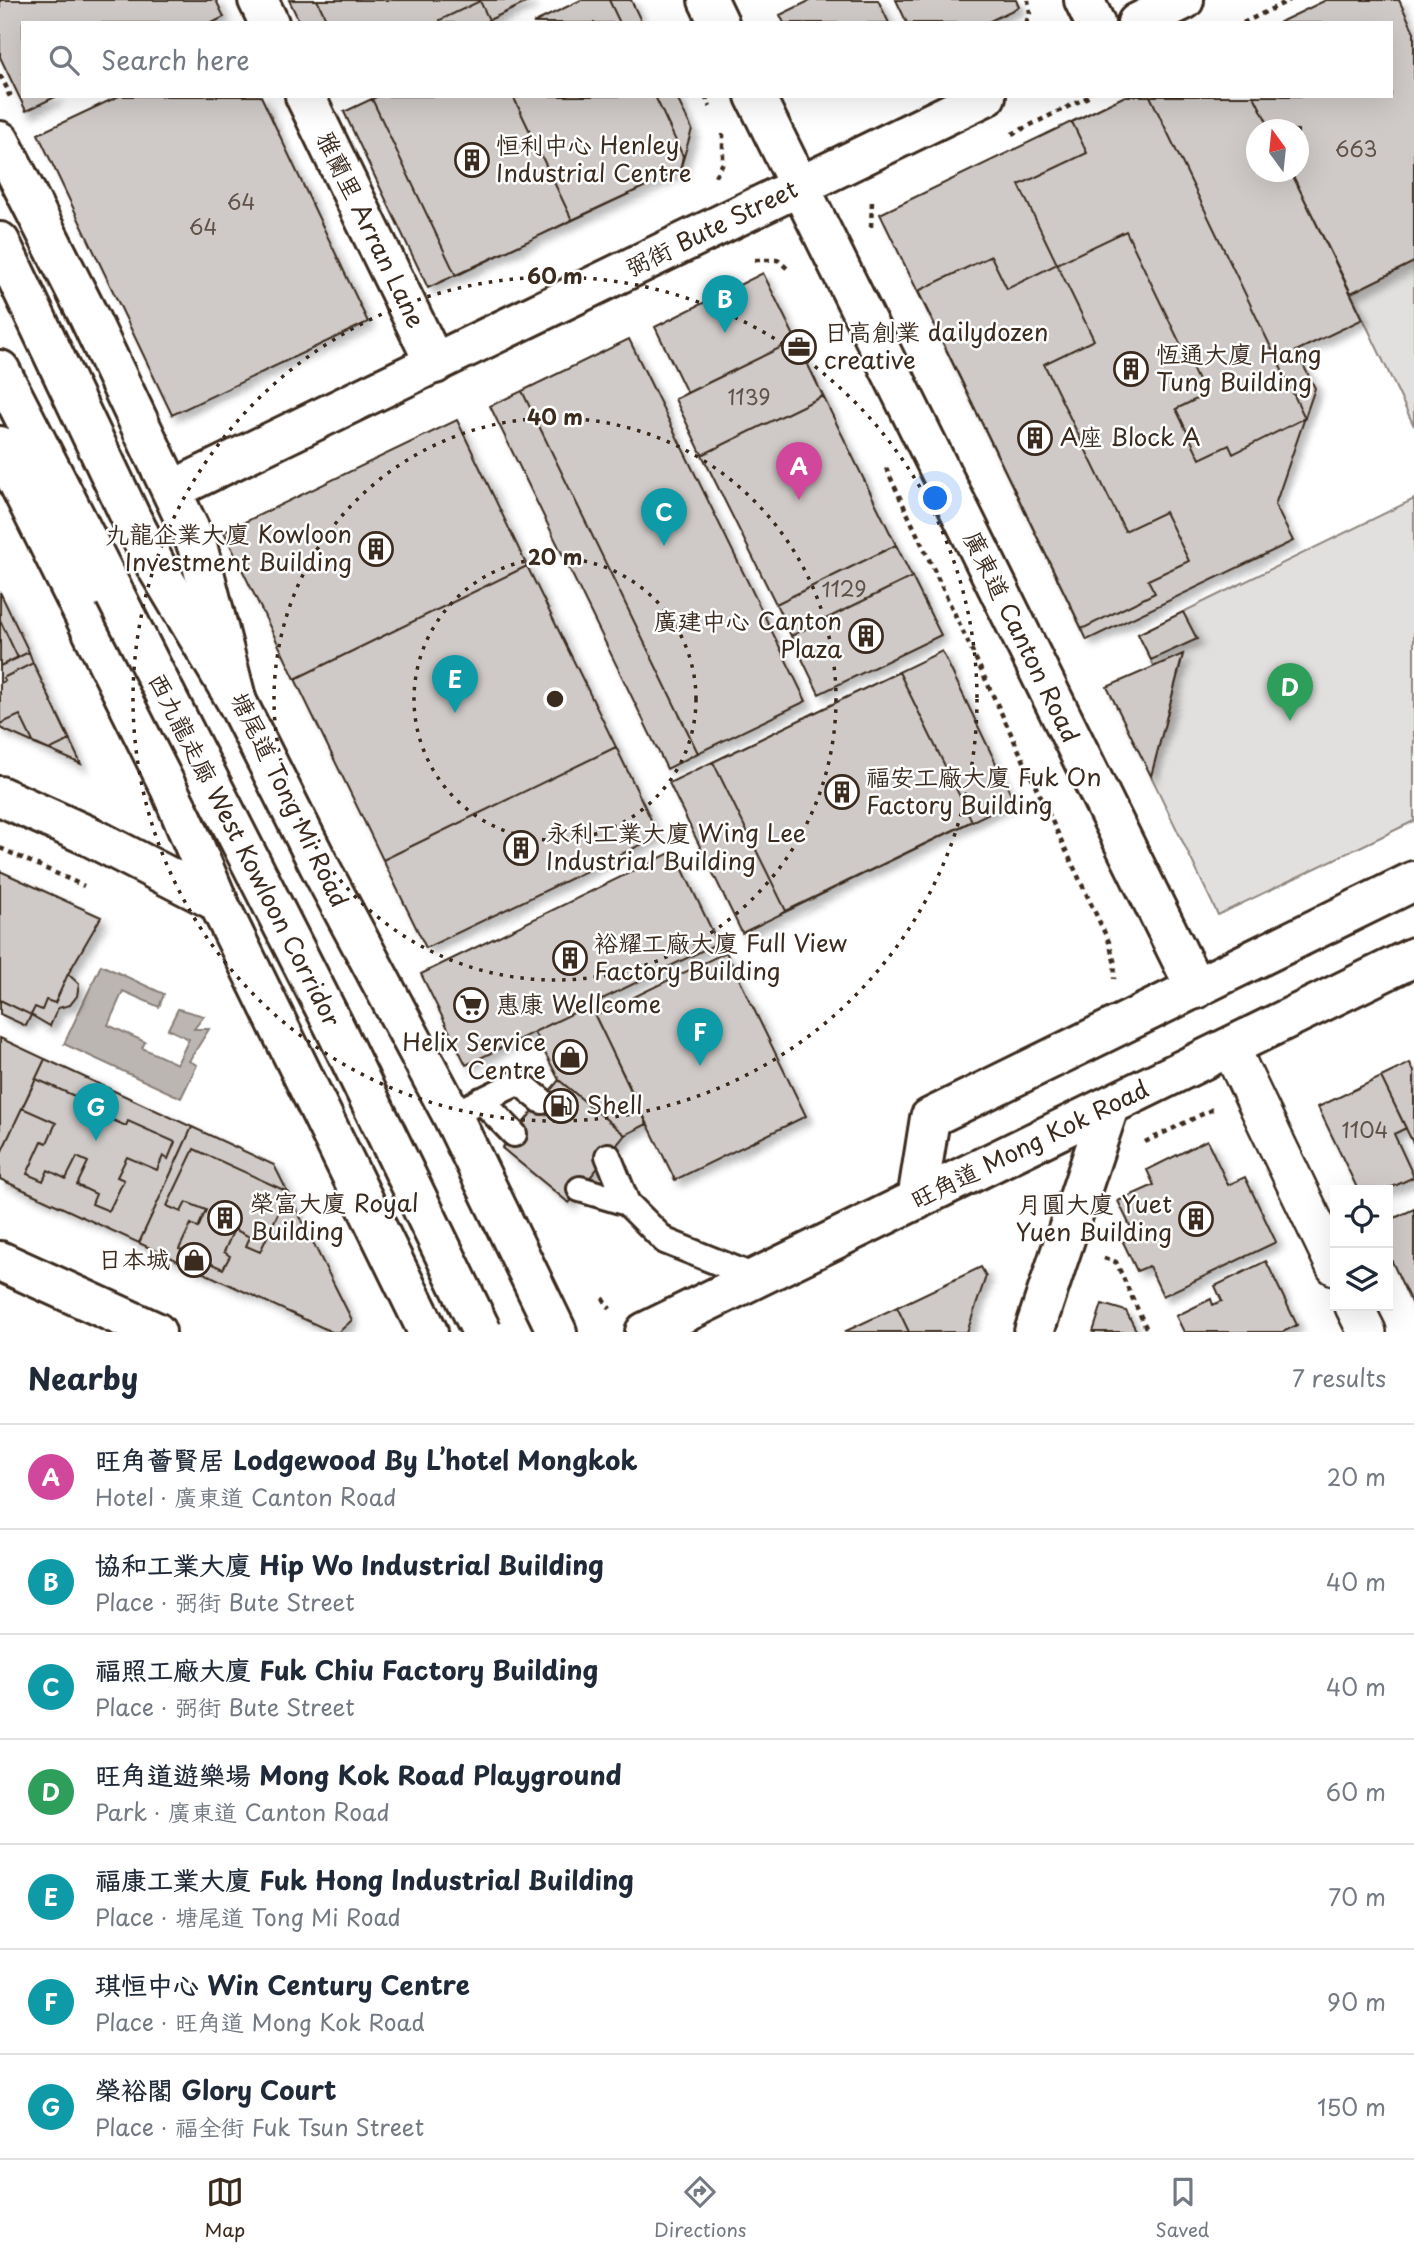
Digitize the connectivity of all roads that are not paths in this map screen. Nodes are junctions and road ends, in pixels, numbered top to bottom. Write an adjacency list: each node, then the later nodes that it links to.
1 (258, 0): 5 (main road)
2 (708, 0): 6 (main road)
3 (1084, 0): 7 (main road)
4 (1184, 0): 8 (main road)
5 (268, 21)
6 (718, 21)
7 (1094, 21)
8 (1141, 21)
9 (306, 98): 15 (main road, 雅蘭里 Arran Lane)
10 (756, 98): 13 (main road, 廣東道 Canton Road)
11 (982, 98): 13 (main road, 弼街 Bute Street)
12 (0, 141): 18 (main road, 塘尾道 Tong Mi Road)
13 (799, 187): 15 (main road, 弼街 Bute Street); 24 (main road, 廣東道 Canton Road)
14 (0, 242): 19 (main road)
15 (435, 364): 18 (main road, 弼街 Bute Street)
16 (0, 370): 40 (main road, 西九龍走廊 West Kowloon Corridor, bridge)
17 (0, 446): 22 (main road)
18 (173, 490): 19 (main road, 塘尾道 Tong Mi Road)
19 (237, 702): 27 (main road, 塘尾道 Tong Mi Road)
20 (0, 796): 22 (main road)
21 (1414, 881): 24 (main road)
22 (218, 902): 39 (main road)
23 (1414, 957): 25 (main road, 旺角道 Mong Kok Road)
24 (1196, 989): 32 (main road)
25 (1230, 1047): 28 (main road, 旺角道 Mong Kok Road); 34 (street)
26 (542, 1101): 27 (lane)
27 (466, 1107): 29 (lane); 41 (main road, 塘尾道 Tong Mi Road)
28 (1109, 1107): 32 (main road, 旺角道 Mong Kok Road); 43 (main road)
29 (514, 1134)
30 (608, 1156): 33 (lane)
31 (580, 1189): 33 (lane)
32 (917, 1200): 36 (main road, 旺角道 Mong Kok Road)
33 (627, 1203): 36 (lane)
34 (1330, 1256)
35 (0, 1261): 38 (main road)
36 (757, 1278): 42 (main road, 旺角道 Mong Kok Road)
37 (1356, 1311): 44 (street)
38 (156, 1332)
39 (428, 1332)
40 (482, 1332)
41 (557, 1332)
42 (645, 1332)
43 (1034, 1332)
44 (1367, 1332)

